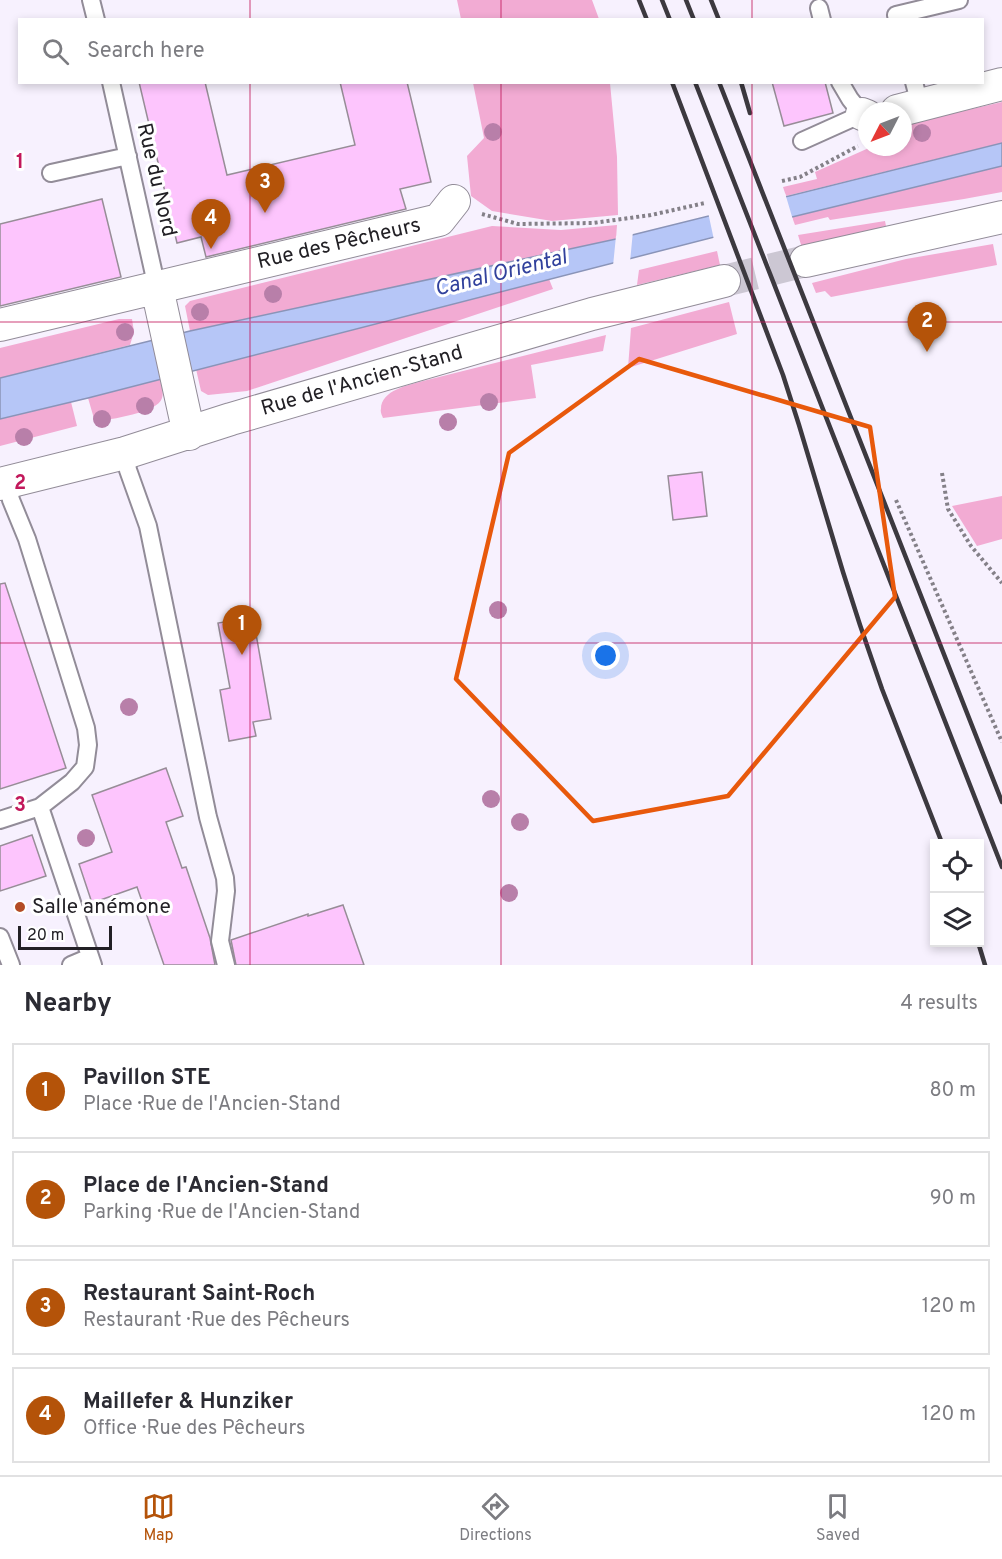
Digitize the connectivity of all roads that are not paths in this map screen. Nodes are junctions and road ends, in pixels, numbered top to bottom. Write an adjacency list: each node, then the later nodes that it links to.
1 (92, 0): 3 (lane)
2 (959, 0): 4 (lane)
3 (96, 18)
4 (897, 18)
5 (111, 84): 12 (lane, Rue du Nord)
6 (841, 84): 9 (lane)
7 (1002, 84): 8 (street)
8 (910, 100)
9 (858, 112)
10 (858, 126): 11 (lane)
11 (802, 141)
12 (128, 156): 13 (lane); 18 (lane, Rue du Nord)
13 (51, 173)
14 (454, 201): 18 (street, Rue des Pêcheurs)
15 (1002, 217): 16 (street)
16 (806, 261)
17 (724, 281): 20 (street, Rue de l'Ancien-Stand)
18 (160, 301): 19 (street, Rue des Pêcheurs); 20 (street)
19 (0, 325)
20 (189, 434): 21 (street, Rue de l'Ancien-Stand)
21 (125, 453): 22 (street, Rue de l'Ancien-Stand); 29 (lane)
22 (3, 483): 23 (lane)
23 (40, 807): 24 (lane); 26 (lane)
24 (0, 820)
25 (0, 937): 27 (lane)
26 (91, 961): 28 (lane)
27 (10, 965)
28 (71, 965)
29 (226, 965)

